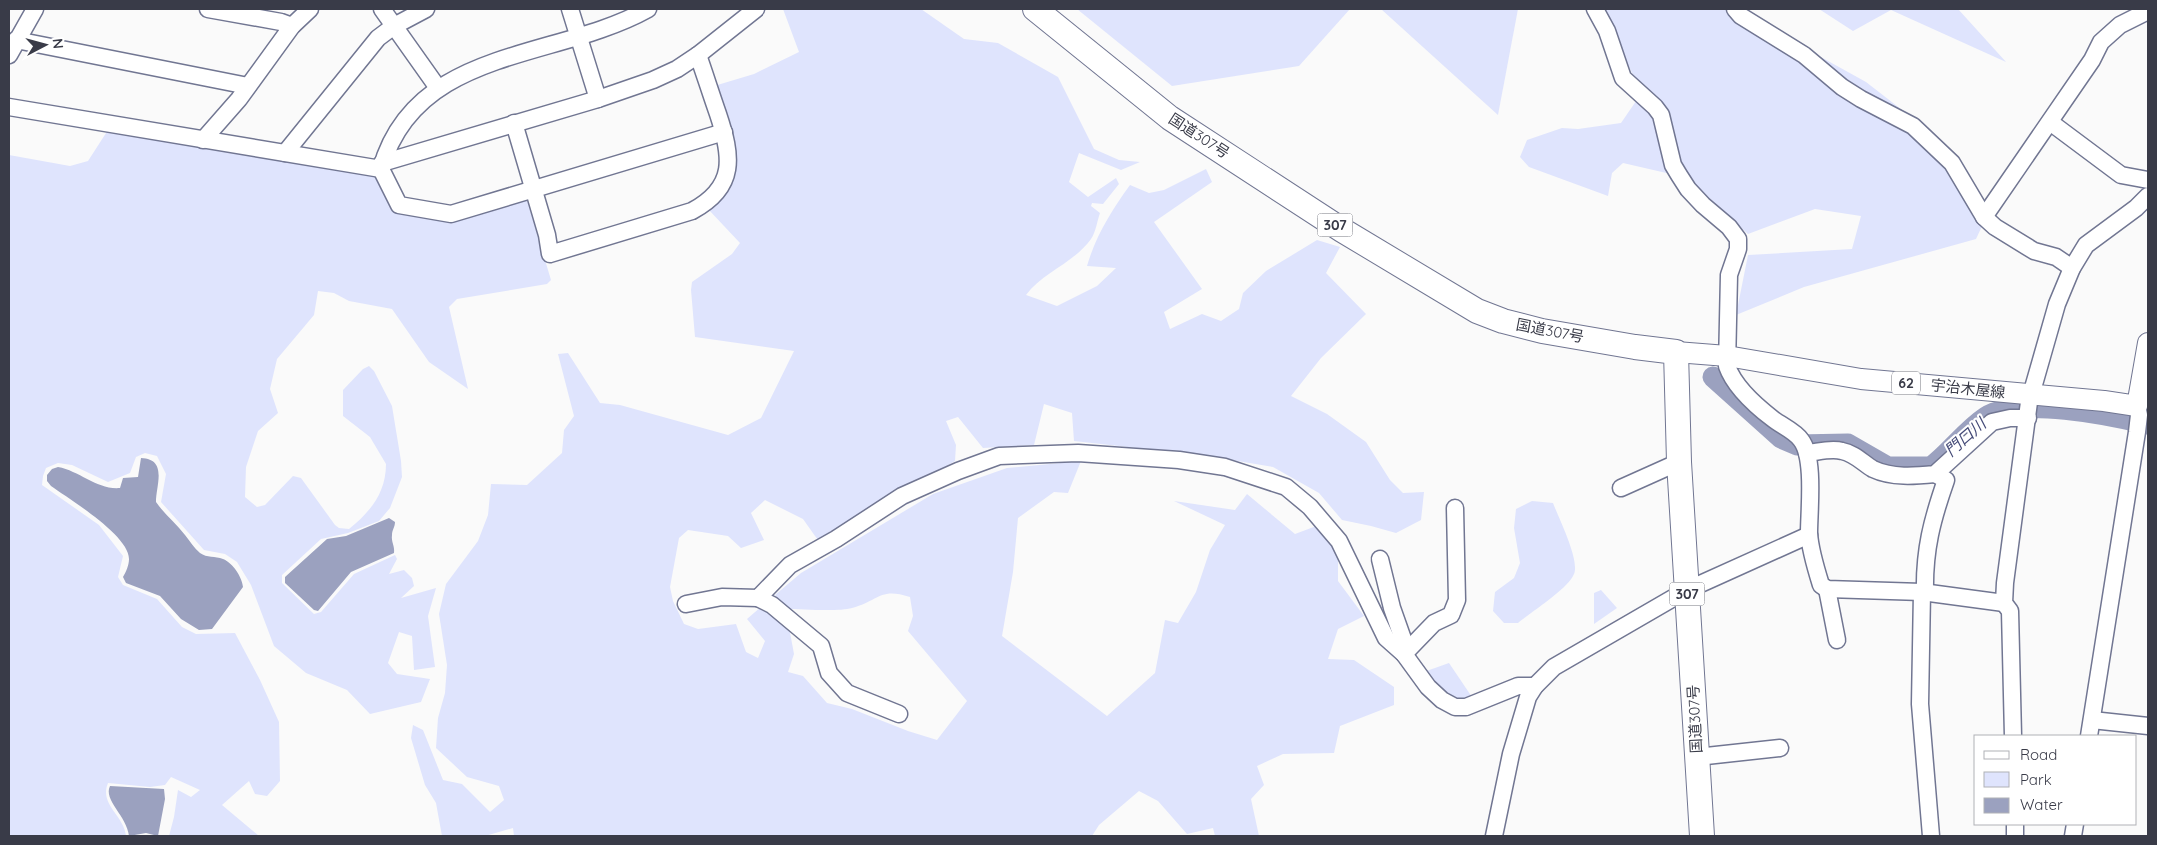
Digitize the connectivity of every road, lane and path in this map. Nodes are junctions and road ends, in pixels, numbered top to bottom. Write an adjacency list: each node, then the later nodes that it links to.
1 (35, 9): 16 (street)
2 (208, 9): 13 (street)
3 (310, 9): 13 (street)
4 (382, 9): 14 (street)
5 (426, 9): 14 (street)
6 (570, 9): 15 (street)
7 (648, 9): 15 (street)
8 (756, 9): 17 (street)
9 (1035, 9): 34 (highway, 国道307号 / 307)
10 (1595, 9): 35 (street)
11 (1735, 9): 31 (street)
12 (2148, 11): 22 (street)
13 (292, 26): 18 (street)
14 (394, 26): 19 (street); 26 (street)
15 (578, 37): 19 (street); 20 (street)
16 (12, 48): 18 (street)
17 (698, 55): 20 (street); 24 (street)
18 (248, 86): 25 (street)
19 (438, 88): 27 (street)
20 (598, 99): 23 (street)
21 (9, 107): 25 (street)
22 (2050, 122): 28 (street); 31 (street)
23 (514, 123): 27 (street); 29 (street)
24 (724, 132): 29 (street); 29 (street)
25 (203, 140): 26 (street)
26 (285, 153): 27 (street)
27 (381, 166): 29 (street)
28 (2148, 180)
29 (534, 188)
30 (2148, 196): 32 (street)
31 (1984, 217): 32 (street)
32 (2072, 268): 36 (street)
33 (2148, 343): 37 (main road)
34 (1676, 352): 35 (main road, 宇治木屋線 / 62); 39 (highway, 国道307号 / 307)
35 (1727, 356): 36 (main road, 宇治木屋線 / 62); 38 (street)
36 (2029, 408): 37 (main road, 宇治木屋線 / 62); 40 (street); 49 (street)
37 (2141, 412): 56 (street)
38 (1805, 448): 40 (street); 43 (street)
39 (1679, 462): 41 (street); 46 (highway, 国道307号 / 307)
40 (1935, 474): 47 (street)
41 (1620, 488)
42 (1455, 508): 52 (street)
43 (1810, 536): 45 (street); 46 (street)
44 (1380, 560): 52 (street)
45 (1827, 589): 47 (street); 51 (street)
46 (1687, 590): 53 (street); 59 (highway, 国道307号 / 307)
47 (1923, 593): 49 (street); 62 (street)
48 (758, 598): 50 (street); 52 (street); 54 (street)
49 (2004, 603): 57 (street)
50 (686, 604)
51 (1837, 640)
52 (1404, 654): 53 (street)
53 (1535, 686): 60 (street)
54 (899, 714)
55 (2148, 726): 56 (street)
56 (2090, 728)
57 (2013, 735)
58 (1780, 748): 59 (street)
59 (1697, 757): 61 (highway, 国道307号 / 307)
60 (1494, 836)
61 (1702, 836)
62 (1931, 836)

